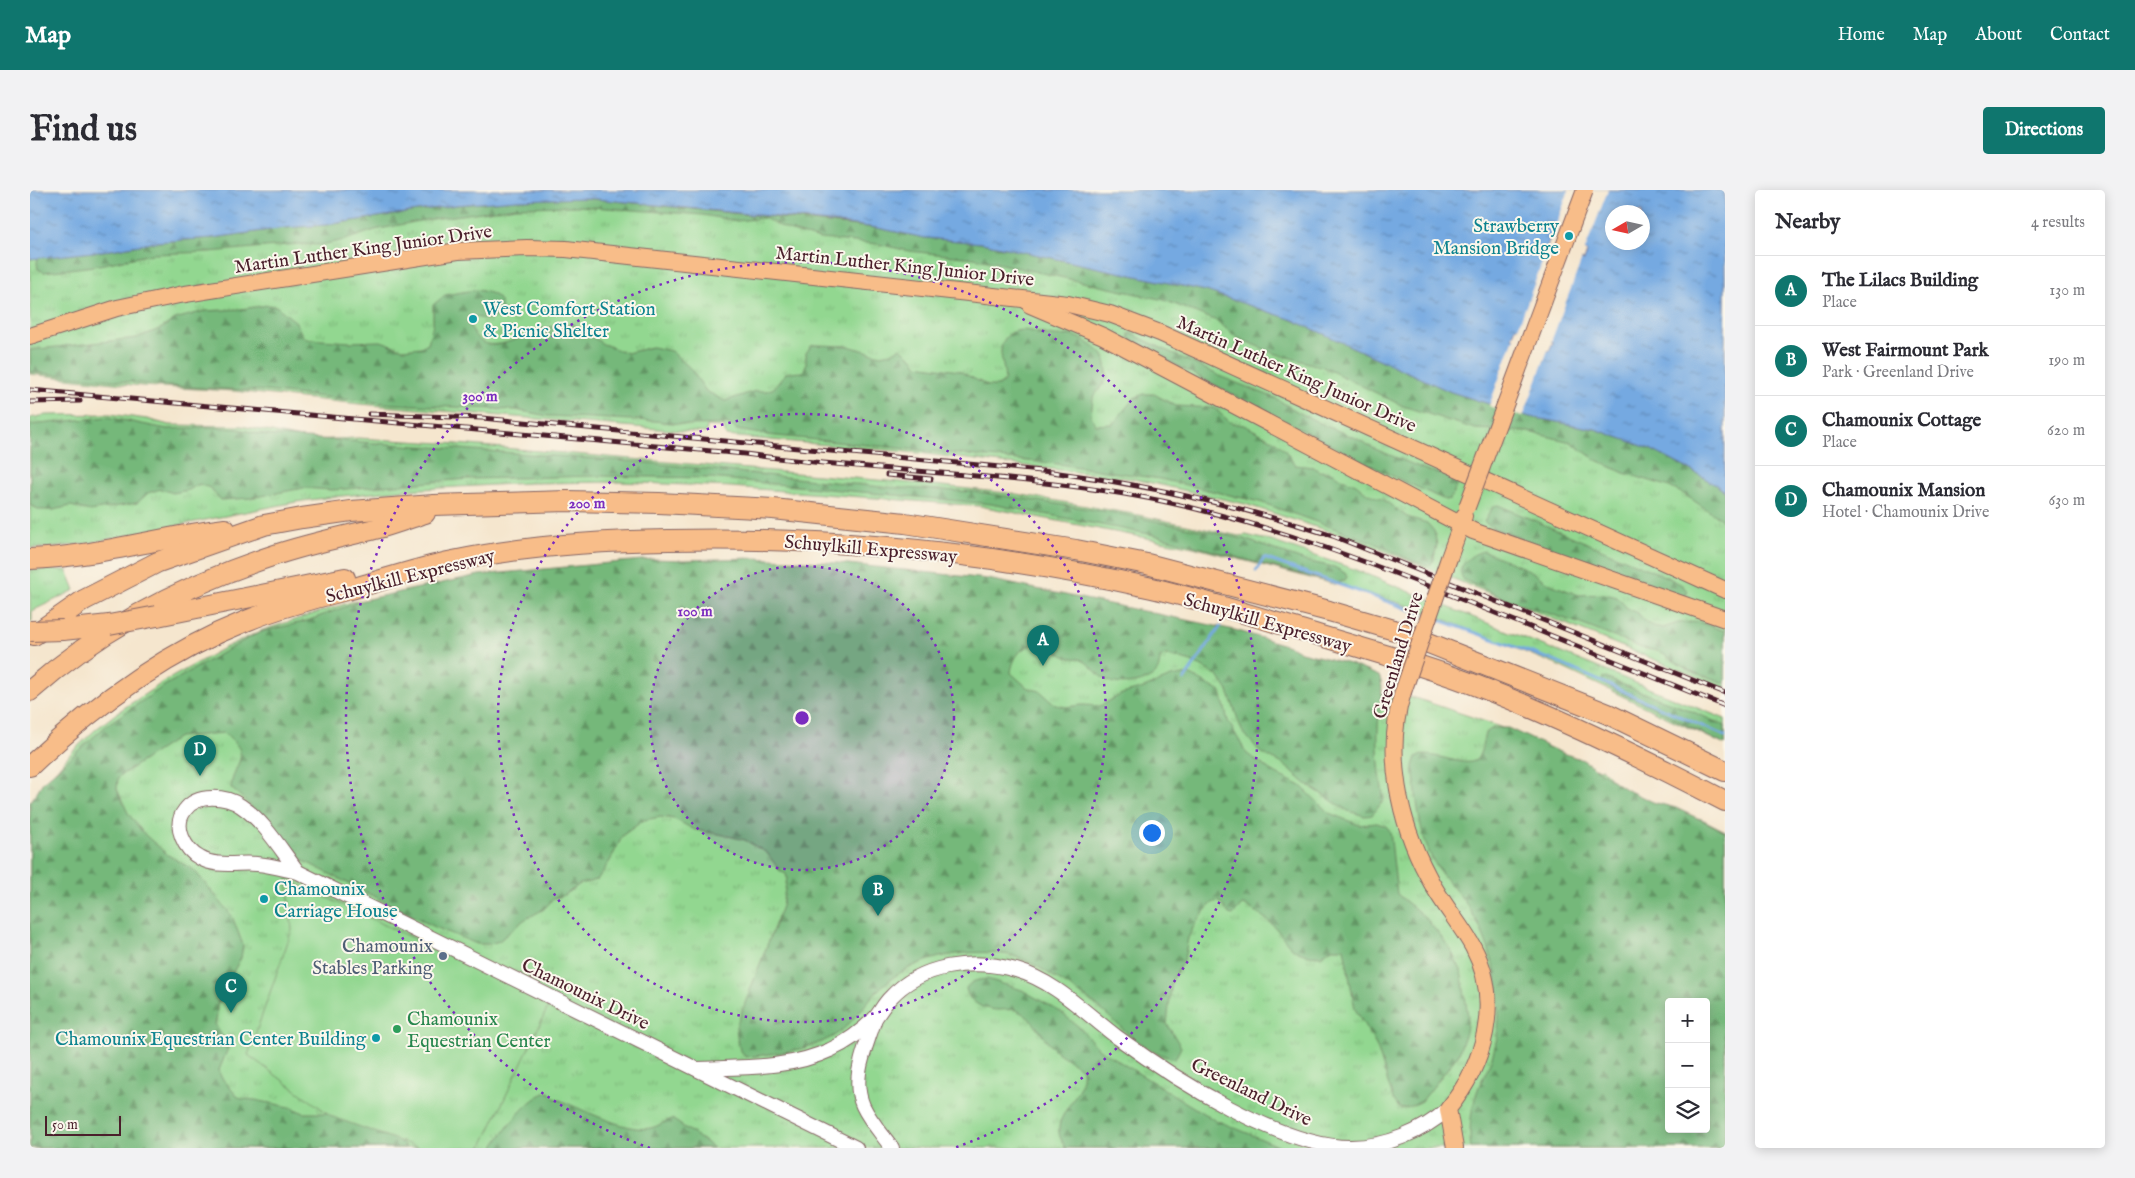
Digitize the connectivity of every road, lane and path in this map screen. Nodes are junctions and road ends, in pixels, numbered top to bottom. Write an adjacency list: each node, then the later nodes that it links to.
1 (1585, 190): 8 (main road, Greenland Drive, bridge)
2 (1010, 297): 3 (main road, Martin Luther King Junior Drive); 4 (main road, Martin Luther King Junior Drive); 5 (main road)
3 (1098, 310): 5 (main road); 11 (main road, Martin Luther King Junior Drive)
4 (30, 336)
5 (1103, 336): 8 (main road)
6 (456, 504): 7 (highway, Schuylkill Expressway); 15 (highway); 18 (highway, Schuylkill Expressway)
7 (264, 525): 9 (highway); 14 (highway, Schuylkill Expressway)
8 (1461, 526): 12 (main road); 24 (main road, Greenland Drive, bridge)
9 (30, 559)
10 (451, 561): 13 (highway, bridge); 16 (highway, Schuylkill Expressway); 20 (highway, Schuylkill Expressway)
11 (1725, 590)
12 (1725, 619)
13 (30, 631)
14 (30, 638)
15 (30, 691)
16 (94, 710): 17 (highway, Schuylkill Expressway); 19 (highway)
17 (30, 766)
18 (1725, 771)
19 (30, 783)
20 (1725, 801)
21 (298, 872): 21 (street, Chamounix Drive); 23 (street, Chamounix Drive)
22 (875, 1018): 23 (street, Greenland Drive); 24 (street, Greenland Drive); 26 (street, Greenland Drive)
23 (697, 1069): 25 (street, Chamounix Drive)
24 (1448, 1109): 27 (main road)
25 (856, 1148)
26 (892, 1148)
27 (1455, 1148)

